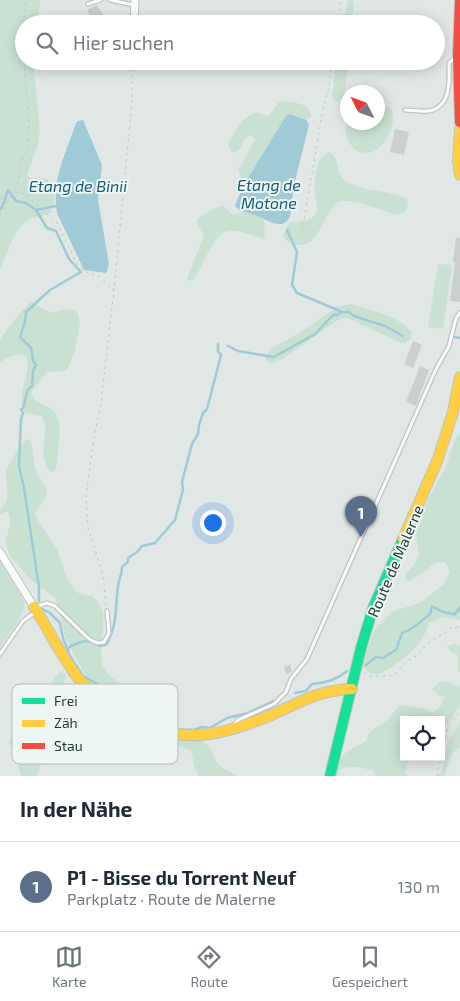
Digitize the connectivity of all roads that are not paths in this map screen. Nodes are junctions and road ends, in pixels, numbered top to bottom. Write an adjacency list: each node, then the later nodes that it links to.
1 (100, 0): 5 (lane)
2 (110, 0): 4 (lane)
3 (460, 2): 6 (street)
4 (135, 3)
5 (88, 4)
6 (458, 55): 7 (lane); 8 (street)
7 (405, 110)
8 (460, 122)
9 (460, 130): 10 (street)
10 (460, 175)
11 (460, 313): 19 (lane)
12 (460, 377): 18 (street, Route de Malerne)
13 (0, 552): 14 (street)
14 (36, 609): 15 (lane); 16 (lane); 17 (street)
15 (107, 611)
16 (0, 654)
17 (83, 684)
18 (352, 689): 19 (street); 21 (street, Route de Malerne)
19 (232, 729): 20 (street)
20 (178, 735)
21 (330, 776)

